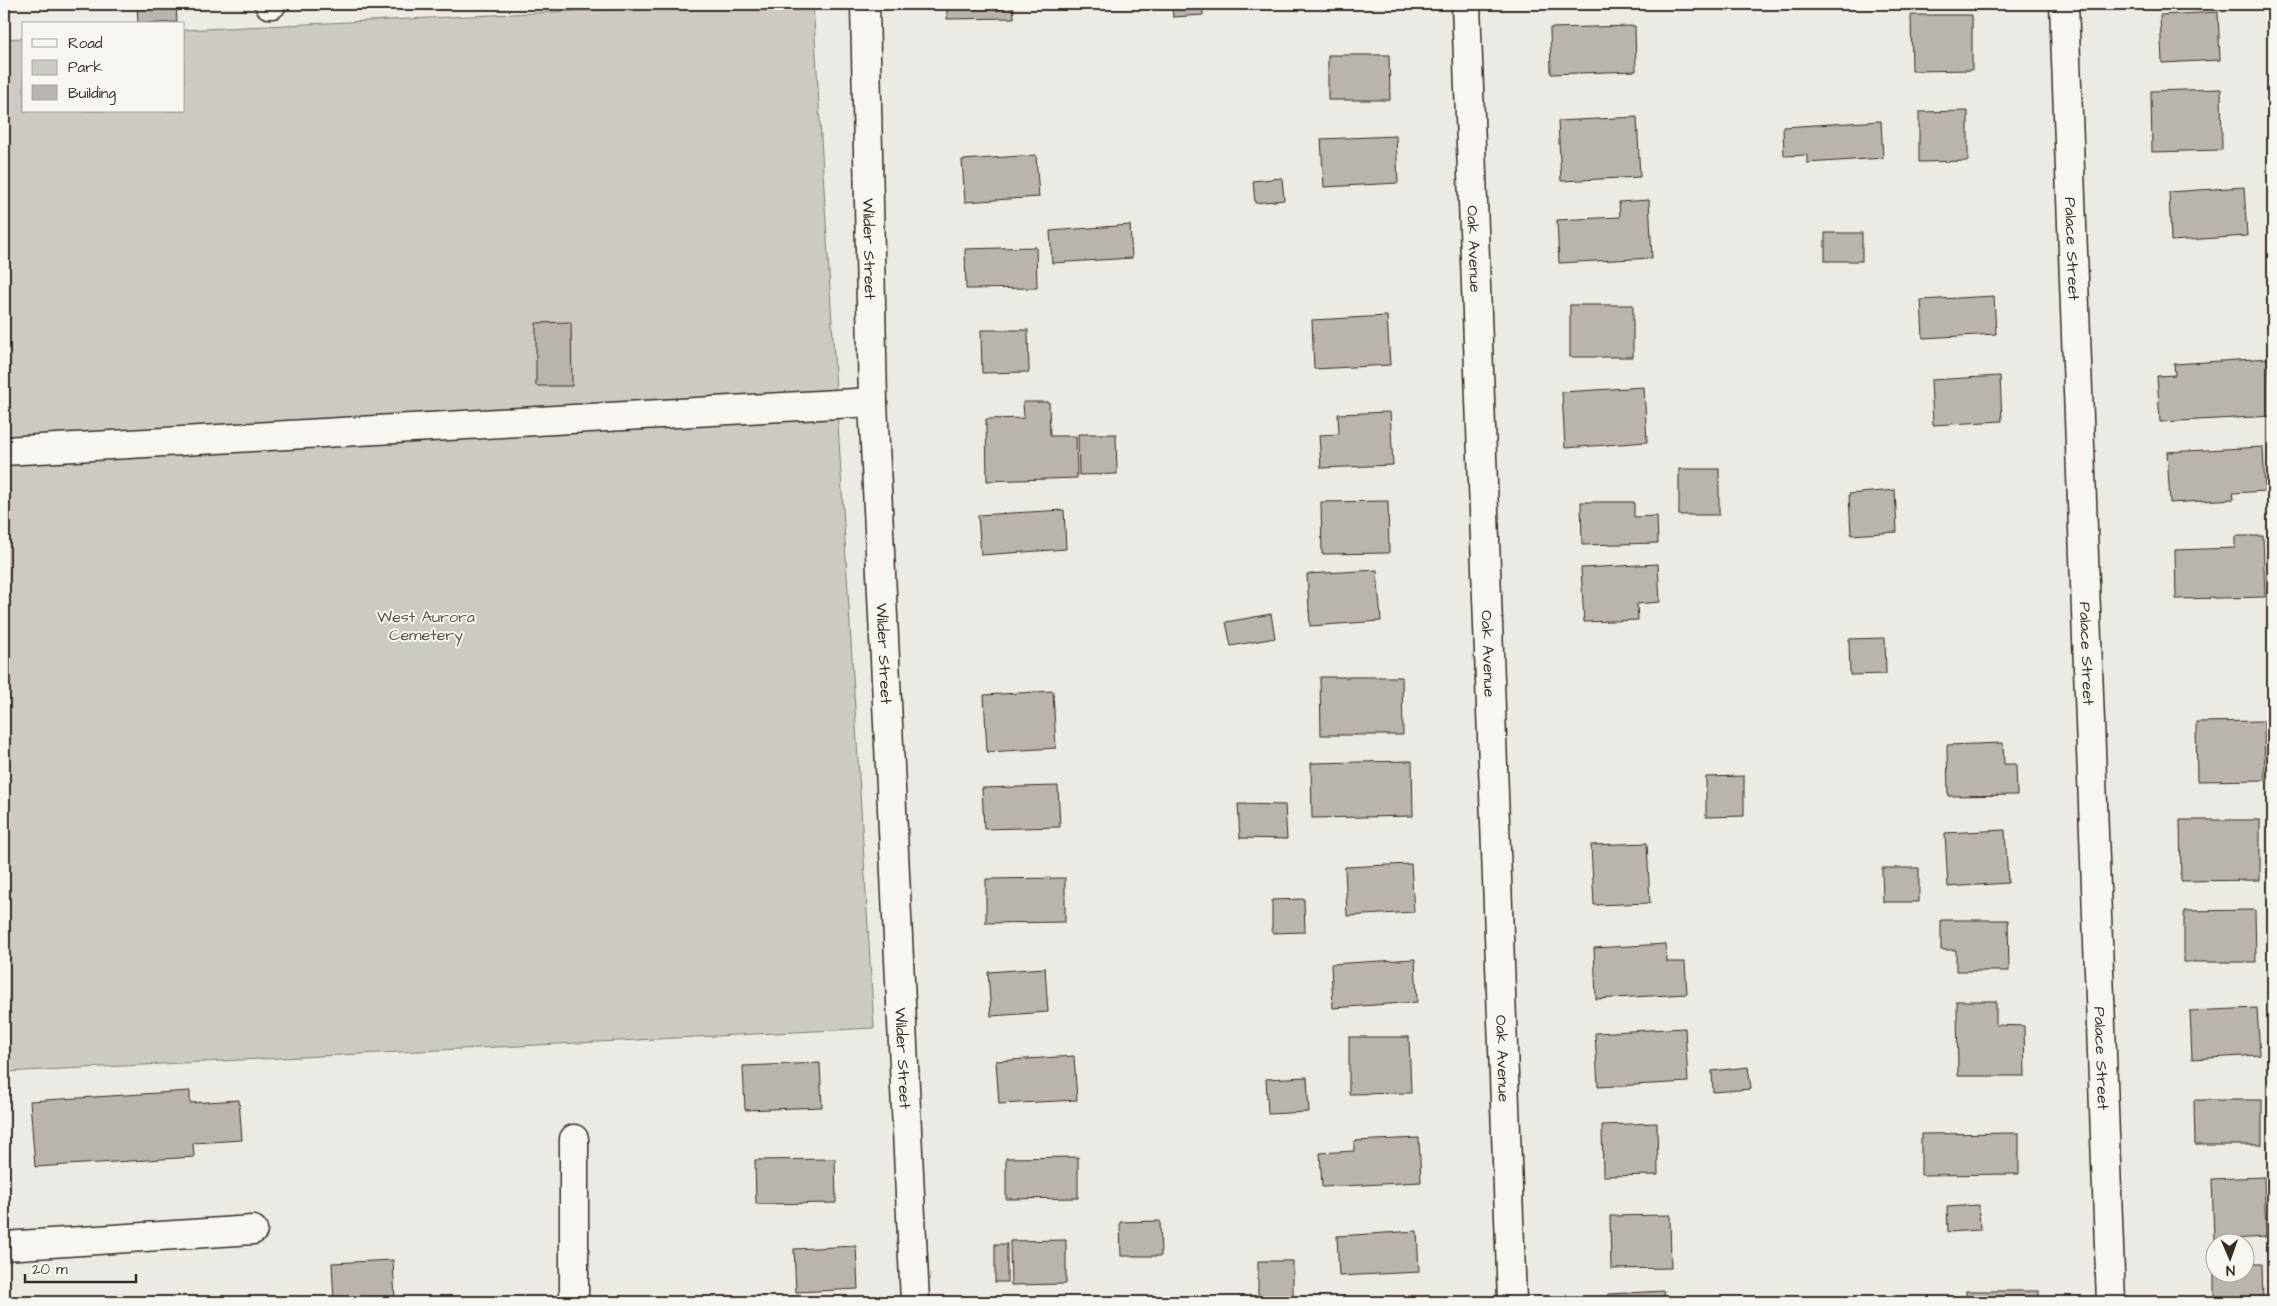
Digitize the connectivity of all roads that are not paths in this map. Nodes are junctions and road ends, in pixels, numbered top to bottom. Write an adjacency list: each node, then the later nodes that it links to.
1 (865, 4): 4 (street, Wilder Street)
2 (1466, 4): 11 (street, Oak Avenue)
3 (2064, 4): 12 (street, Palace Street)
4 (873, 402): 5 (street); 10 (street, Wilder Street)
5 (4, 451)
6 (574, 1139): 9 (street)
7 (253, 1230): 8 (street)
8 (4, 1246)
9 (574, 1302)
10 (915, 1302)
11 (1512, 1302)
12 (2111, 1302)

